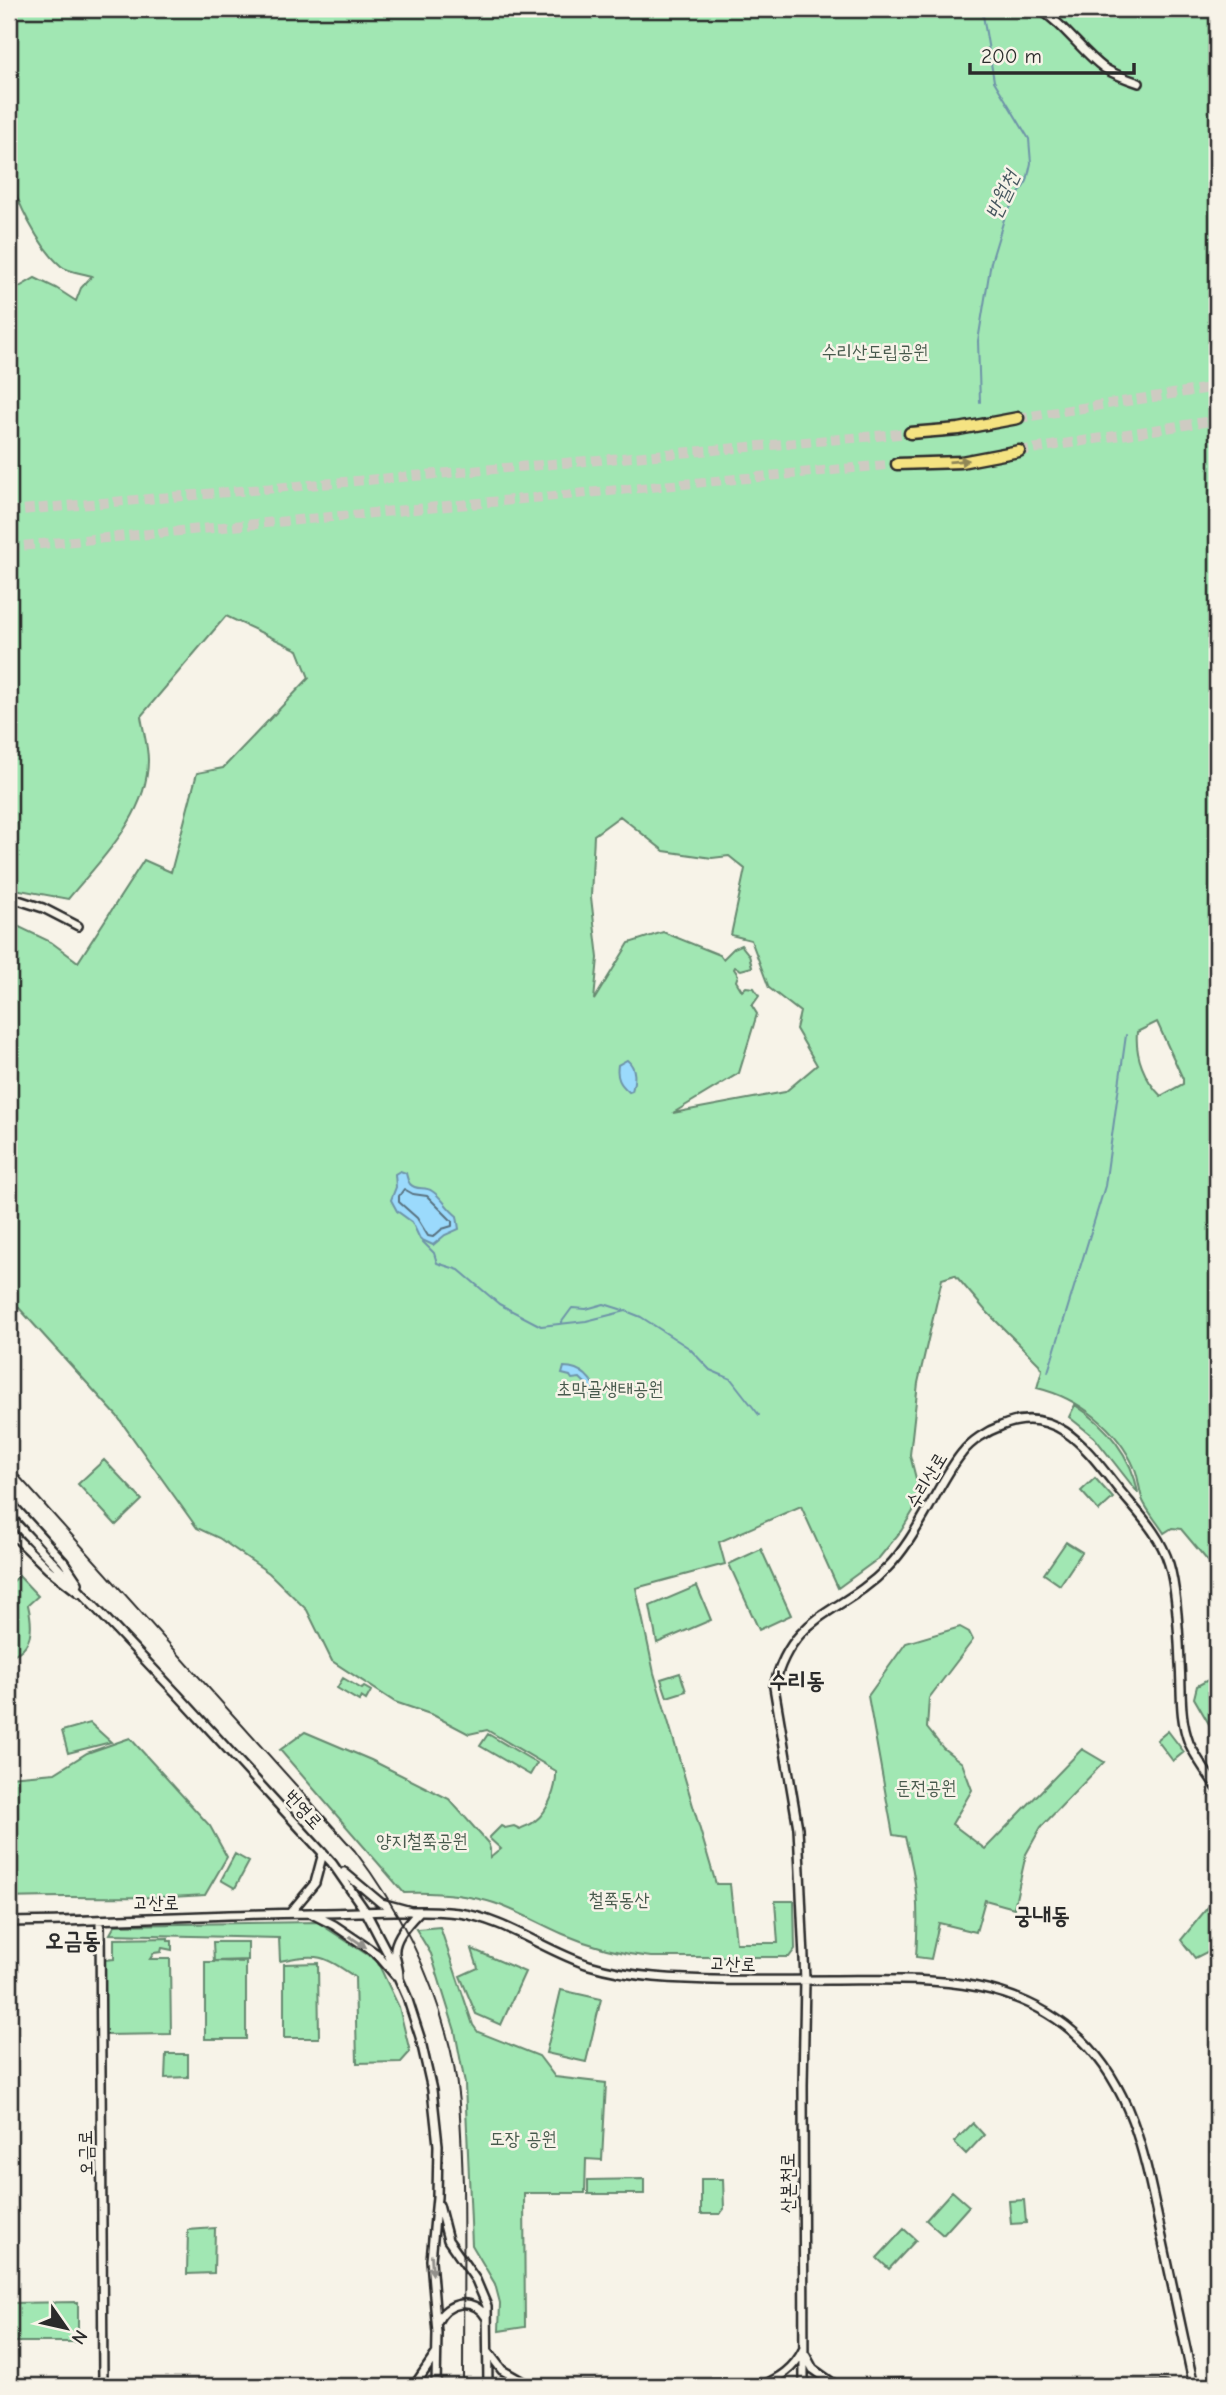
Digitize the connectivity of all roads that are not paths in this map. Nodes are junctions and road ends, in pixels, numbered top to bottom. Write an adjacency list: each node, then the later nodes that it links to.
1 (1039, 9): 2 (street)
2 (1139, 83)
3 (1018, 418): 4 (highway)
4 (909, 432)
5 (1019, 450): 6 (highway, one-way to 5)
6 (897, 464)
7 (9, 897): 8 (street)
8 (78, 926)
9 (9, 1501): 12 (street)
10 (9, 1516): 12 (street, 번영로)
11 (9, 1531): 12 (street)
12 (91, 1601): 14 (street, 번영로)
13 (1217, 1788): 22 (street, 수리산로)
14 (323, 1853): 15 (street, 번영로); 17 (street)
15 (332, 1863): 16 (street, 번영로); 19 (street)
16 (366, 1912): 18 (street, 고산로); 19 (street, 고산로); 23 (street, 번영로)
17 (290, 1913): 18 (street, 고산로); 20 (street, 고산로)
18 (310, 1913): 23 (street, one-way to 23)
19 (418, 1913): 22 (street, 고산로); 23 (street)
20 (100, 1920): 21 (street, 고산로); 30 (street, 오금로)
21 (9, 1922)
22 (805, 1980): 27 (street, 산본천로); 41 (street, 고산로)
23 (400, 1981): 24 (street, 번영로)
24 (437, 2197): 25 (street, 번영로); 26 (street, 번영로, one-way to 26)
25 (488, 2320): 26 (street); 28 (street, 번영로)
26 (437, 2323): 29 (street, 번영로)
27 (803, 2350): 36 (street); 37 (street, 산본천로); 39 (street)
28 (488, 2352): 33 (street, 번영로); 34 (street)
29 (437, 2354): 31 (street); 32 (street, 번영로)
30 (103, 2386): 31 (street)
31 (414, 2386): 32 (street)
32 (436, 2386): 33 (street)
33 (488, 2386): 34 (street)
34 (525, 2386): 35 (street)
35 (711, 2386)
36 (761, 2386)
37 (804, 2386)
38 (823, 2386): 39 (street)
39 (837, 2386): 40 (street)
40 (1166, 2386)
41 (1195, 2386)

